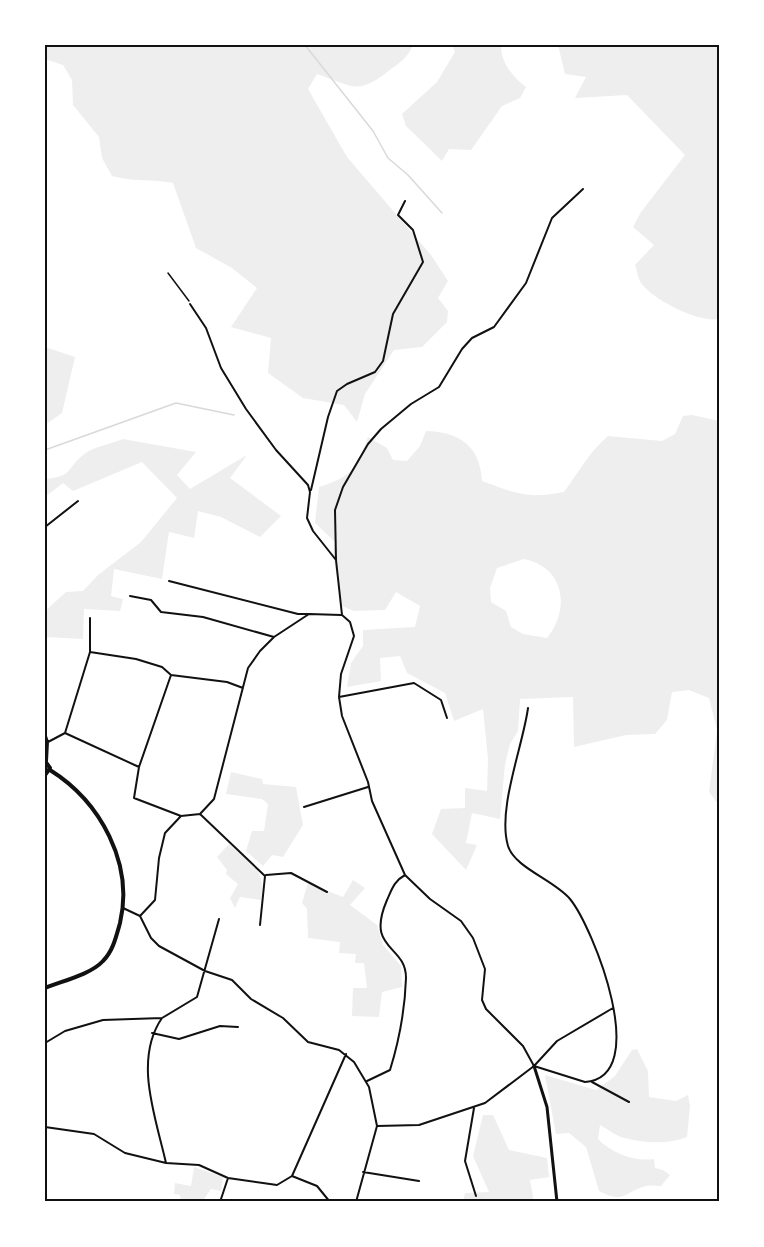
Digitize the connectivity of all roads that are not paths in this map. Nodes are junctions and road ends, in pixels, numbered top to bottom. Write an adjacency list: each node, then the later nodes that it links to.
1 (583, 189): 7 (street)
2 (405, 201): 4 (street)
3 (190, 304): 4 (street)
4 (310, 492): 7 (street)
5 (78, 501): 6 (street)
6 (45, 527)
7 (336, 561): 11 (street)
8 (169, 581): 10 (street)
9 (130, 596): 13 (street)
10 (309, 614): 11 (street); 13 (street)
11 (342, 615): 17 (street)
12 (90, 618): 14 (street)
13 (274, 637): 16 (street)
14 (90, 652): 15 (street); 21 (street)
15 (171, 675): 16 (street); 24 (street)
16 (244, 689): 29 (street)
17 (339, 696): 19 (street); 27 (street)
18 (528, 708): 40 (street)
19 (447, 718)
20 (45, 732): 22 (street)
21 (65, 733): 22 (street); 24 (street)
22 (48, 742): 23 (street)
23 (46, 761): 25 (main road)
24 (139, 767): 30 (street)
25 (50, 770): 26 (main road); 34 (main road)
26 (45, 775)
27 (369, 786): 28 (street); 31 (street)
28 (304, 807)
29 (200, 814): 30 (street); 32 (street)
30 (182, 816): 35 (street)
31 (405, 875): 46 (street); 47 (street)
32 (265, 876): 33 (street); 37 (street)
33 (327, 892)
34 (123, 908): 35 (street); 39 (main road)
35 (140, 916): 38 (street)
36 (219, 919): 38 (street)
37 (260, 925)
38 (205, 971): 41 (street); 45 (street)
39 (45, 988)
40 (613, 1008): 46 (street); 48 (street)
41 (162, 1018): 43 (street); 44 (street)
42 (238, 1027): 43 (street)
43 (152, 1033): 53 (street)
44 (45, 1043)
45 (346, 1054): 47 (street); 55 (street)
46 (534, 1066): 48 (street); 50 (street); 62 (street)
47 (367, 1081): 51 (street)
48 (592, 1081): 49 (street)
49 (629, 1102)
50 (474, 1108): 51 (street); 58 (street)
51 (377, 1126): 54 (street)
52 (45, 1127): 53 (street)
53 (166, 1163): 56 (street)
54 (362, 1172): 57 (street); 61 (street)
55 (292, 1176): 56 (street); 60 (street)
56 (228, 1178): 59 (street)
57 (419, 1181)
58 (476, 1196)
59 (220, 1202)
60 (330, 1202)
61 (356, 1202)
62 (557, 1202)

